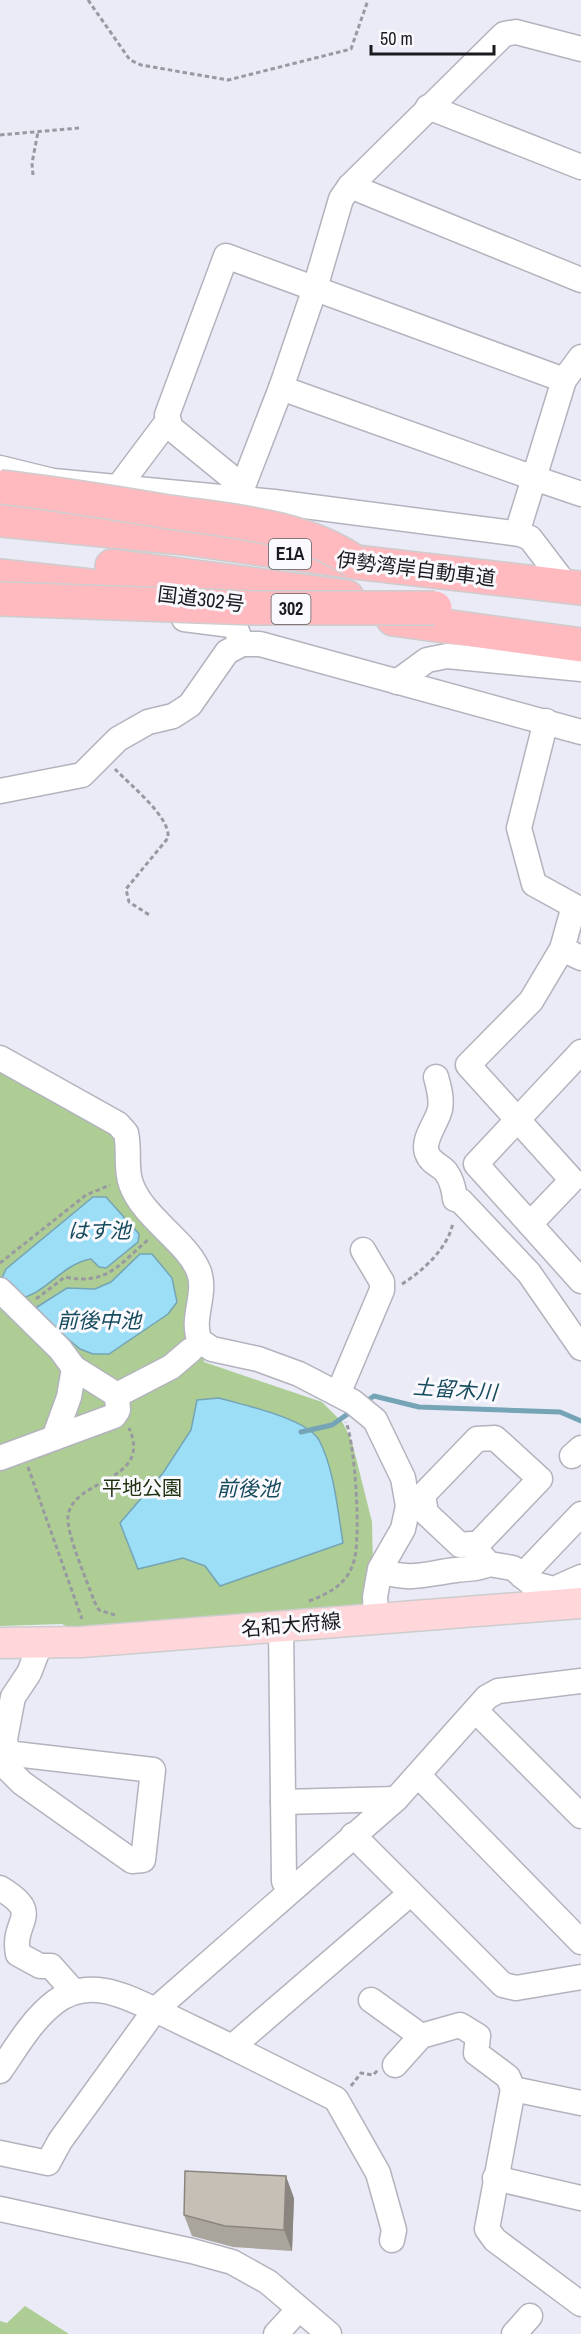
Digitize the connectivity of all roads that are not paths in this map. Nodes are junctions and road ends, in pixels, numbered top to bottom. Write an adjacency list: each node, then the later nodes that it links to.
1 (581, 49): 2 (street)
2 (428, 107): 3 (street); 4 (street)
3 (581, 167)
4 (350, 186): 5 (street); 6 (street)
5 (581, 280)
6 (315, 288): 8 (street); 9 (street); 10 (street)
7 (581, 357): 8 (street)
8 (564, 380): 12 (street)
9 (281, 388): 12 (street); 15 (street)
10 (167, 422): 13 (street); 15 (street)
11 (0, 468): 13 (street)
12 (534, 478): 16 (street); 19 (street)
13 (118, 486): 15 (street)
14 (0, 487): 21 (highway, bridge)
15 (240, 493): 19 (street)
16 (581, 494)
17 (0, 515): 23 (highway)
18 (0, 520): 21 (highway, 伊勢湾岸自動車道 / E1A)
19 (517, 533): 23 (street)
20 (0, 556): 25 (highway, 伊勢湾岸自動車道 / E1A, bridge)
21 (354, 562): 23 (highway, 伊勢湾岸自動車道 / E1A)
22 (0, 576): 29 (highway, 国道302号 / 302)
23 (574, 583)
24 (0, 599): 25 (highway, bridge)
25 (435, 608): 27 (highway, 伊勢湾岸自動車道 / E1A)
26 (0, 610): 28 (street)
27 (581, 624)
28 (242, 644): 31 (street); 34 (street)
29 (581, 645)
30 (581, 669): 31 (street)
31 (397, 682): 32 (street)
32 (546, 720): 33 (street); 35 (street)
33 (581, 732)
34 (0, 790)
35 (571, 954): 39 (street)
36 (581, 1052): 39 (street)
37 (0, 1058): 48 (street)
38 (435, 1077): 44 (street)
39 (517, 1120): 40 (street); 40 (street)
40 (531, 1224): 42 (street)
41 (363, 1250): 48 (street)
42 (581, 1281)
43 (0, 1290): 46 (street)
44 (579, 1340)
45 (191, 1350): 47 (street)
46 (74, 1368): 47 (street); 49 (street)
47 (117, 1402): 49 (street)
48 (349, 1405): 53 (street)
49 (54, 1438): 50 (street)
50 (11, 1455)
51 (581, 1514): 54 (street)
52 (481, 1556): 52 (street); 53 (street); 54 (street)
53 (380, 1571): 57 (street)
54 (522, 1576): 55 (street)
55 (581, 1577)
56 (581, 1604): 57 (main road, 名和大府線)
57 (376, 1617): 58 (main road, 名和大府線)
58 (281, 1626): 59 (main road, 名和大府線); 66 (street)
59 (40, 1642): 60 (main road, 名和大府線); 63 (street)
60 (0, 1643)
61 (581, 1681): 62 (street)
62 (476, 1711): 64 (street); 67 (street)
63 (6, 1753): 63 (street)
64 (419, 1776): 65 (street); 72 (street)
65 (396, 1798): 66 (street); 68 (street)
66 (283, 1802): 70 (street)
67 (581, 1816)
68 (353, 1835): 70 (street); 71 (street)
69 (0, 1888): 74 (street)
70 (290, 1891): 76 (street)
71 (411, 1893): 73 (street); 78 (street)
72 (581, 1942)
73 (581, 1977)
74 (74, 1992): 76 (street); 80 (street)
75 (371, 2000): 77 (street)
76 (155, 2010): 78 (street); 83 (street)
77 (421, 2036): 79 (street); 81 (street)
78 (232, 2047): 87 (street)
79 (395, 2065)
80 (0, 2072)
81 (513, 2089): 82 (street); 84 (street)
82 (581, 2103)
83 (0, 2153)
84 (495, 2178): 85 (street); 88 (street)
85 (581, 2198)
86 (0, 2209): 89 (street)
87 (392, 2240)
88 (581, 2304)
89 (298, 2310): 90 (street); 91 (street)
90 (276, 2334)
91 (329, 2334)

